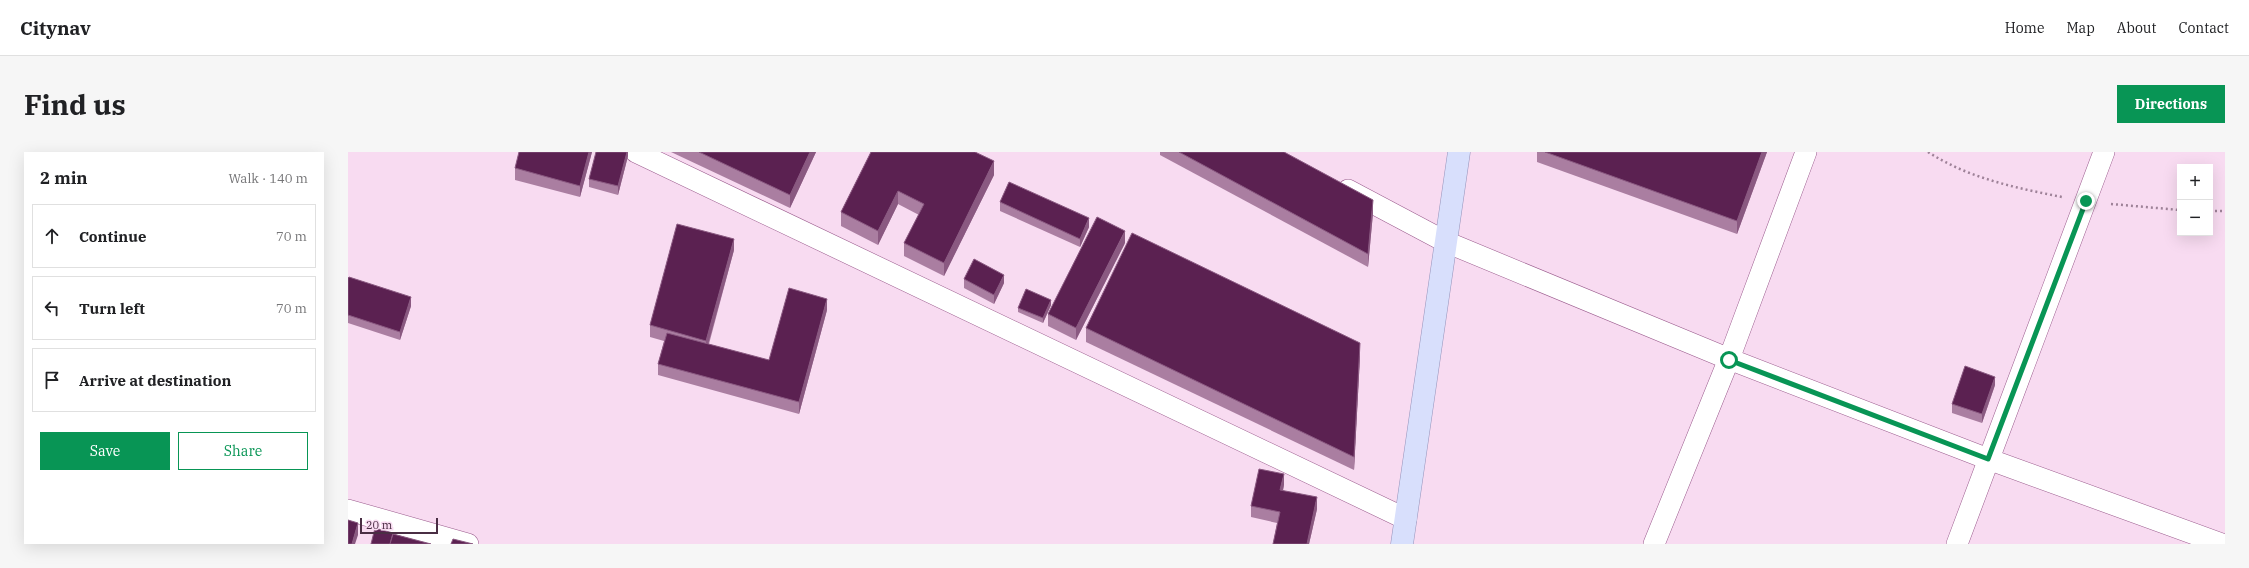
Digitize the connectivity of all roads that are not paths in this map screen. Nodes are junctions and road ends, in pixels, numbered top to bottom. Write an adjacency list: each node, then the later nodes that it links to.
1 (636, 152): 10 (street)
2 (1459, 152): 6 (main road)
3 (1806, 152): 7 (street)
4 (2104, 152): 8 (street)
5 (1333, 182): 6 (street)
6 (1446, 242): 7 (street); 10 (main road)
7 (1729, 360): 8 (street); 13 (street)
8 (1988, 459): 14 (street); 15 (street)
9 (348, 510): 11 (street)
10 (1406, 519): 12 (main road)
11 (468, 544)
12 (1402, 544)
13 (1654, 544)
14 (1957, 544)
15 (2222, 544)

